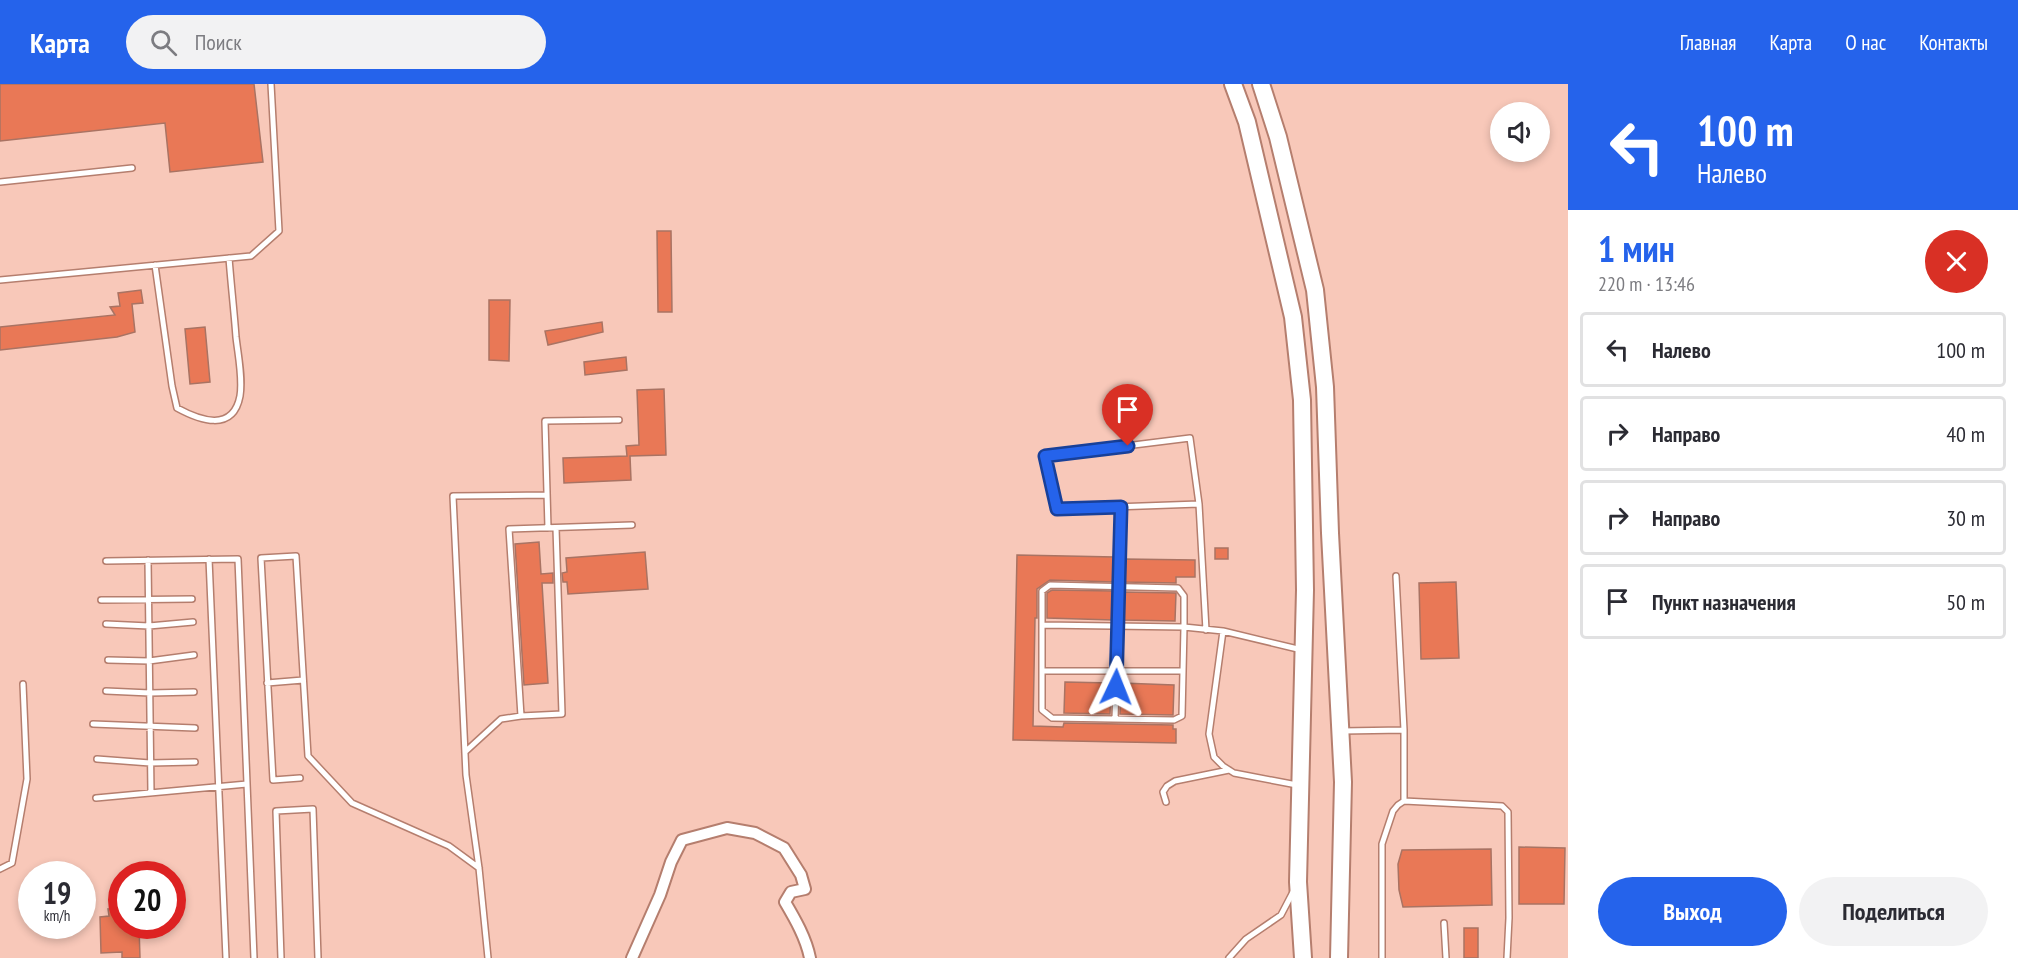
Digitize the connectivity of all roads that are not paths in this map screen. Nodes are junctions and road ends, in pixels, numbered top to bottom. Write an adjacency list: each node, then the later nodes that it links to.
1 (271, 84): 6 (lane)
2 (1233, 84): 32 (main road)
3 (1261, 84): 51 (main road)
4 (132, 168): 5 (lane)
5 (0, 182)
6 (229, 258): 7 (lane); 7 (lane)
7 (155, 265): 8 (lane)
8 (0, 280)
9 (620, 420): 10 (lane)
10 (546, 495): 14 (lane); 52 (lane)
11 (1199, 504): 12 (lane); 12 (lane); 30 (lane)
12 (1121, 507): 20 (lane)
13 (632, 525): 15 (lane)
14 (548, 528): 15 (lane); 45 (lane)
15 (556, 528): 45 (lane)
16 (148, 560): 17 (lane); 18 (lane); 23 (lane)
17 (209, 560): 58 (lane); 60 (lane)
18 (106, 561)
19 (1396, 576): 50 (lane)
20 (1119, 586): 26 (lane); 28 (lane); 29 (lane)
21 (192, 599): 23 (lane)
22 (101, 600): 23 (lane)
23 (149, 600): 27 (lane)
24 (193, 622): 27 (lane)
25 (106, 624): 27 (lane)
26 (1042, 625): 28 (lane); 36 (lane)
27 (149, 626): 35 (lane)
28 (1118, 626): 29 (lane); 37 (lane)
29 (1184, 627): 30 (lane); 38 (lane)
30 (1206, 630): 31 (lane)
31 (1223, 631): 32 (lane); 56 (lane)
32 (1304, 651): 59 (main road)
33 (194, 655): 35 (lane)
34 (108, 660): 35 (lane)
35 (149, 660): 44 (lane)
36 (1042, 671): 37 (lane); 46 (lane)
37 (1117, 671): 38 (lane); 46 (lane)
38 (1183, 671): 46 (lane)
39 (303, 680): 40 (lane); 40 (lane); 65 (lane)
40 (267, 683): 57 (lane)
41 (23, 684): 66 (lane)
42 (106, 691): 44 (lane)
43 (194, 692): 44 (lane)
44 (150, 693): 48 (lane)
45 (521, 716): 52 (lane)
46 (1115, 719)
47 (93, 724): 48 (lane)
48 (150, 727): 49 (lane); 55 (lane)
49 (195, 728)
50 (1404, 730): 51 (lane); 63 (lane)
51 (1341, 731): 78 (main road)
52 (465, 752): 65 (lane)
53 (97, 759): 55 (lane)
54 (195, 762): 55 (lane)
55 (150, 764): 61 (lane)
56 (1229, 770): 59 (lane); 64 (lane)
57 (300, 778)
58 (247, 784): 60 (lane); 70 (lane)
59 (1300, 785): 67 (main road)
60 (219, 787): 61 (lane); 69 (lane)
61 (151, 793): 62 (lane)
62 (96, 798)
63 (1404, 801): 79 (lane); 81 (lane)
64 (1166, 802)
65 (479, 868): 73 (lane)
66 (0, 869)
67 (1298, 882): 76 (lane); 77 (main road)
68 (1444, 923): 80 (lane)
69 (226, 958)
70 (254, 958)
71 (281, 958): 72 (lane)
72 (318, 958)
73 (488, 958)
74 (632, 958): 75 (street)
75 (810, 958)
76 (1229, 958)
77 (1303, 958)
78 (1339, 958)
79 (1382, 958)
80 (1446, 958)
81 (1507, 958)

